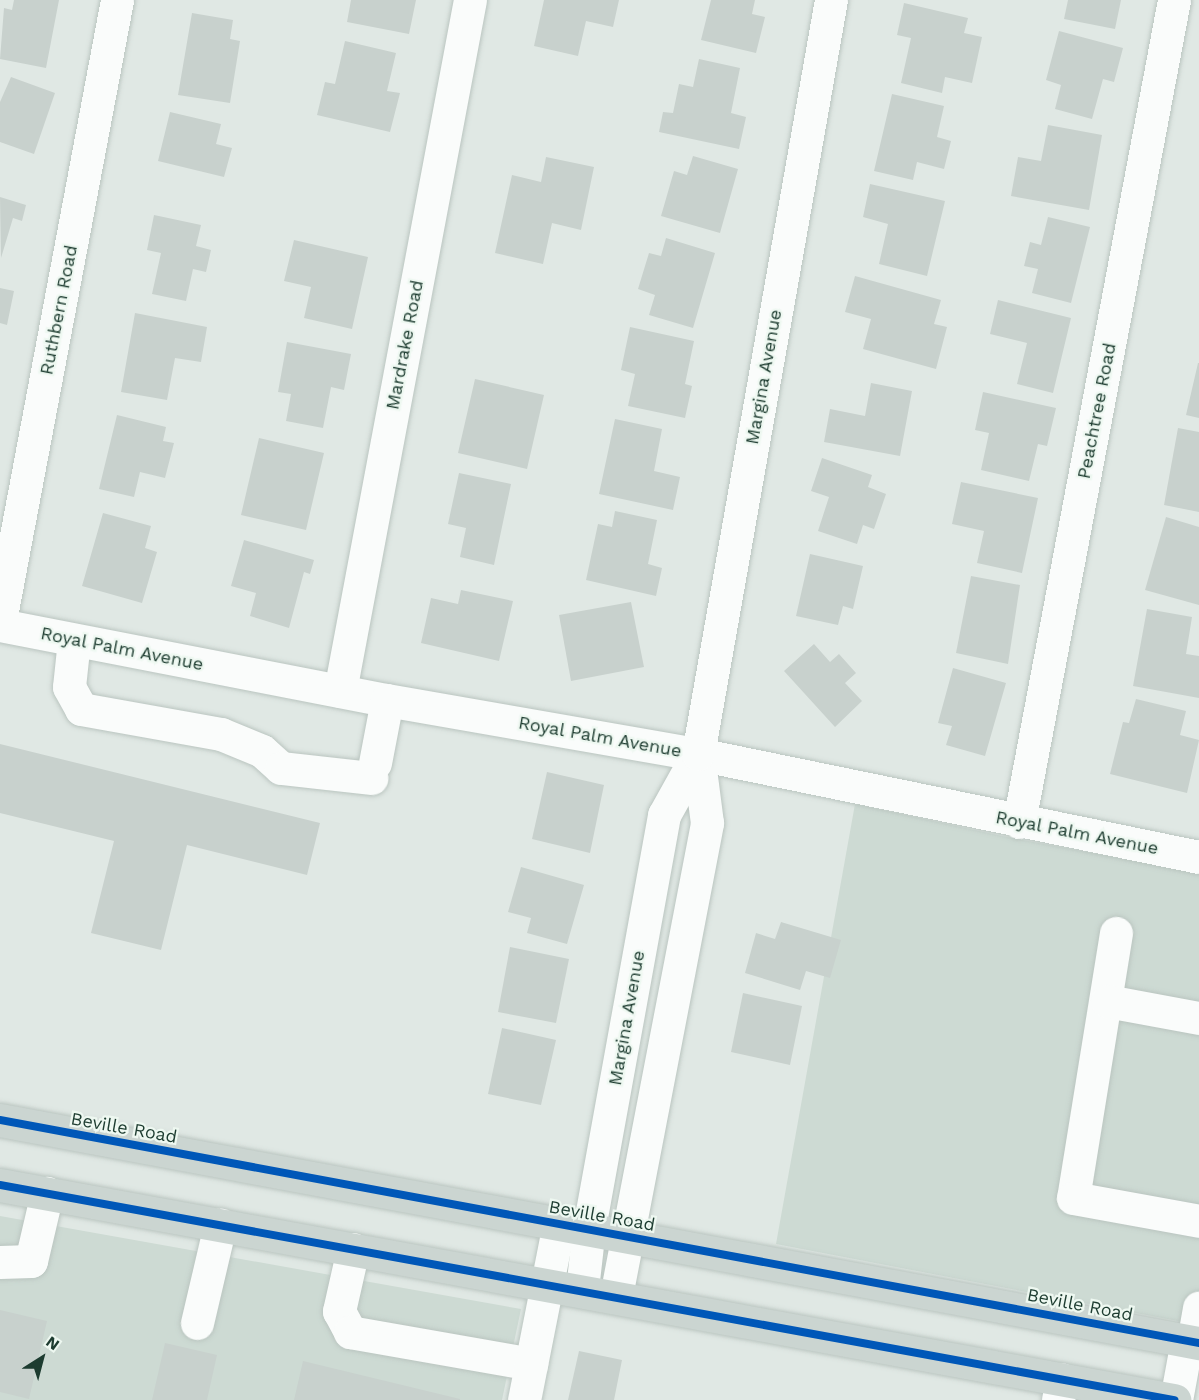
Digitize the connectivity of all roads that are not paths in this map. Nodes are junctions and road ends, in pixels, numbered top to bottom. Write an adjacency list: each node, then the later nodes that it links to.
1 (117, 0): 5 (street, Ruthbern Road)
2 (470, 0): 8 (street, Mardrake Road)
3 (831, 0): 10 (street, Margina Avenue)
4 (1174, 0): 11 (street, Peachtree Road)
5 (0, 621)
6 (0, 625): 7 (street, Royal Palm Avenue)
7 (74, 640): 8 (street, Royal Palm Avenue); 9 (street)
8 (340, 691): 9 (street, Royal Palm Avenue)
9 (387, 700): 10 (street, Royal Palm Avenue)
10 (698, 754): 11 (street, Royal Palm Avenue); 21 (street, Margina Avenue); 22 (street, Margina Avenue)
11 (1019, 822): 12 (street, Royal Palm Avenue)
12 (1199, 857)
13 (1116, 933): 14 (street)
14 (1107, 1001): 15 (street); 19 (street)
15 (1199, 1018)
16 (0, 1120): 21 (main road, Beville Road)
17 (0, 1185): 18 (main road)
18 (47, 1193): 20 (main road); 24 (street)
19 (1199, 1221)
20 (220, 1225): 23 (main road); 29 (street)
21 (574, 1225): 22 (main road, Beville Road); 25 (street); 26 (street, Margina Avenue)
22 (628, 1235): 27 (street, Margina Avenue); 30 (main road, Beville Road)
23 (353, 1249): 25 (main road); 31 (street)
24 (0, 1262)
25 (546, 1285): 26 (main road); 31 (street)
26 (582, 1289): 27 (main road)
27 (616, 1296): 32 (main road)
28 (1199, 1308): 30 (street)
29 (197, 1323)
30 (1193, 1341): 34 (street)
31 (531, 1364): 33 (street)
32 (1060, 1389): 34 (main road)
33 (524, 1400)
34 (1170, 1400)

